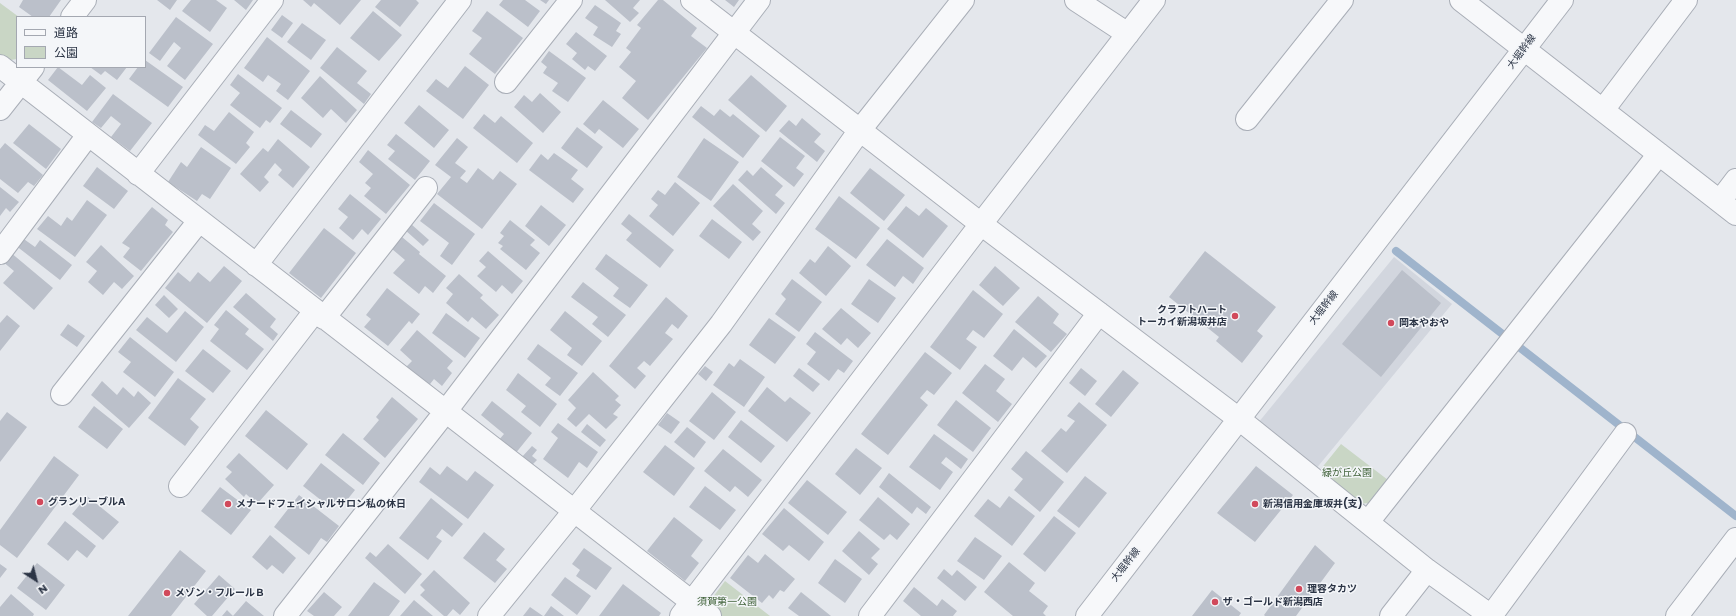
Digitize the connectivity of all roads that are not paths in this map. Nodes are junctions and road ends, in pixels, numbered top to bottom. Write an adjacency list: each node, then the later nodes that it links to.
1 (85, 0): 14 (street)
2 (272, 0): 27 (street)
3 (460, 0): 34 (street)
4 (572, 0): 20 (street)
5 (692, 0): 15 (street)
6 (759, 0): 15 (street)
7 (963, 0): 24 (street)
8 (1076, 0): 16 (street)
9 (1154, 0): 16 (street)
10 (1342, 0): 23 (street)
11 (1461, 0): 17 (street)
12 (1562, 0): 17 (street, 大堀幹線)
13 (1686, 0): 22 (street)
14 (73, 16)
15 (734, 32): 24 (street); 38 (street)
16 (1128, 34): 32 (street)
17 (1524, 49): 22 (street); 39 (street, 大堀幹線)
18 (0, 66): 19 (street)
19 (27, 74): 21 (street); 25 (street)
20 (506, 82)
21 (0, 109)
22 (1603, 110): 26 (street)
23 (1247, 119)
24 (860, 130): 32 (street); 42 (street)
25 (88, 135): 27 (street); 33 (street)
26 (1659, 154): 30 (street); 43 (street)
27 (138, 174): 31 (street)
28 (1736, 180): 30 (street)
29 (426, 188): 36 (street)
30 (1728, 208)
31 (199, 221): 34 (street); 37 (street)
32 (981, 224): 35 (street); 46 (street)
33 (0, 253)
34 (256, 265): 36 (street)
35 (1099, 313): 39 (street); 50 (street)
36 (320, 315): 38 (street); 41 (street)
37 (62, 394)
38 (446, 410): 42 (street); 47 (street)
39 (1239, 418): 43 (street); 51 (street, 大堀幹線)
40 (1625, 434): 53 (street)
41 (180, 486)
42 (575, 510): 46 (street); 48 (street)
43 (1368, 522): 45 (street)
44 (1736, 539): 54 (street)
45 (1427, 570): 52 (street); 53 (street)
46 (687, 609): 49 (street)
47 (285, 616)
48 (489, 616)
49 (710, 616)
50 (870, 616)
51 (1087, 616)
52 (1391, 616)
53 (1491, 616)
54 (1678, 616)

